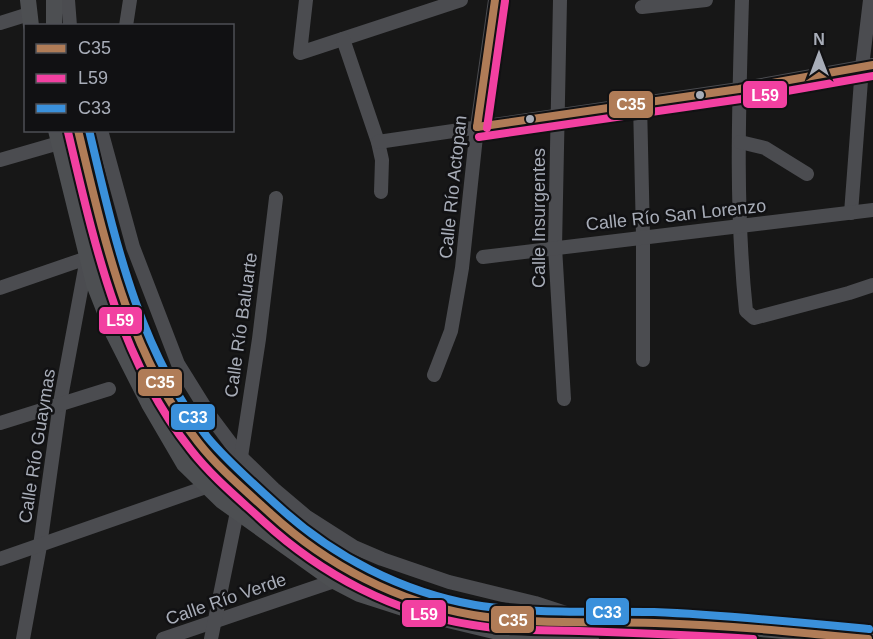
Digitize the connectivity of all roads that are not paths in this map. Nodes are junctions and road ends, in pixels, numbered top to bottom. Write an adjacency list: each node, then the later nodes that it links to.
1 (54, 0): 14 (main road)
2 (68, 0): 15 (street)
3 (130, 0): 16 (street)
4 (306, 0): 17 (street)
5 (461, 0): 17 (street)
6 (495, 0): 22 (street, Calle Río Actopan)
7 (560, 0): 21 (street, Calle Insurgentes)
8 (706, 0): 11 (street)
9 (742, 0): 19 (street)
10 (870, 0): 18 (street)
11 (642, 7)
12 (29, 13): 13 (street)
13 (0, 23)
14 (54, 24)
15 (70, 24)
16 (126, 24)
17 (343, 39): 27 (street)
18 (867, 66): 19 (street); 35 (street)
19 (740, 89): 20 (street); 28 (street)
20 (640, 103): 21 (street); 37 (street)
21 (557, 116): 22 (street); 38 (street, Calle Insurgentes)
22 (477, 128): 27 (street); 44 (street, Calle Río Actopan)
23 (78, 132): 55 (main road)
24 (102, 132): 29 (street)
25 (110, 132): 29 (street)
26 (58, 137): 30 (street); 40 (main road)
27 (378, 142): 32 (street)
28 (740, 142): 31 (street); 36 (street)
29 (106, 147): 49 (street)
30 (0, 159)
31 (807, 174)
32 (381, 192)
33 (276, 198): 49 (street, Calle Río Baluarte)
34 (873, 210): 35 (street, Calle Río San Lorenzo)
35 (851, 213): 36 (street, Calle Río San Lorenzo)
36 (740, 226): 37 (street, Calle Río San Lorenzo); 41 (street)
37 (643, 236): 38 (street, Calle Río San Lorenzo); 43 (street)
38 (555, 247): 39 (street, Calle Río San Lorenzo); 46 (street, Calle Insurgentes)
39 (483, 257)
40 (87, 258): 42 (street); 47 (street, Calle Río Guaymas); 50 (main road)
41 (873, 285)
42 (0, 288)
43 (643, 360)
44 (434, 375)
45 (109, 389): 47 (street)
46 (564, 399)
47 (60, 403): 48 (street); 52 (street, Calle Río Guaymas)
48 (0, 423)
49 (241, 457): 55 (street)
50 (206, 487): 51 (main road); 52 (street)
51 (237, 512): 54 (main road); 56 (street)
52 (40, 546): 53 (street); 58 (street, Calle Río Guaymas)
53 (0, 559)
54 (334, 580): 56 (street, Calle Río Verde); 61 (main road)
55 (589, 621): 57 (main road)
56 (214, 623): 59 (street, Calle Río Verde); 60 (street)
57 (836, 637): 62 (main road)
58 (23, 639)
59 (163, 639)
60 (211, 639)
61 (591, 639)
62 (868, 639)

